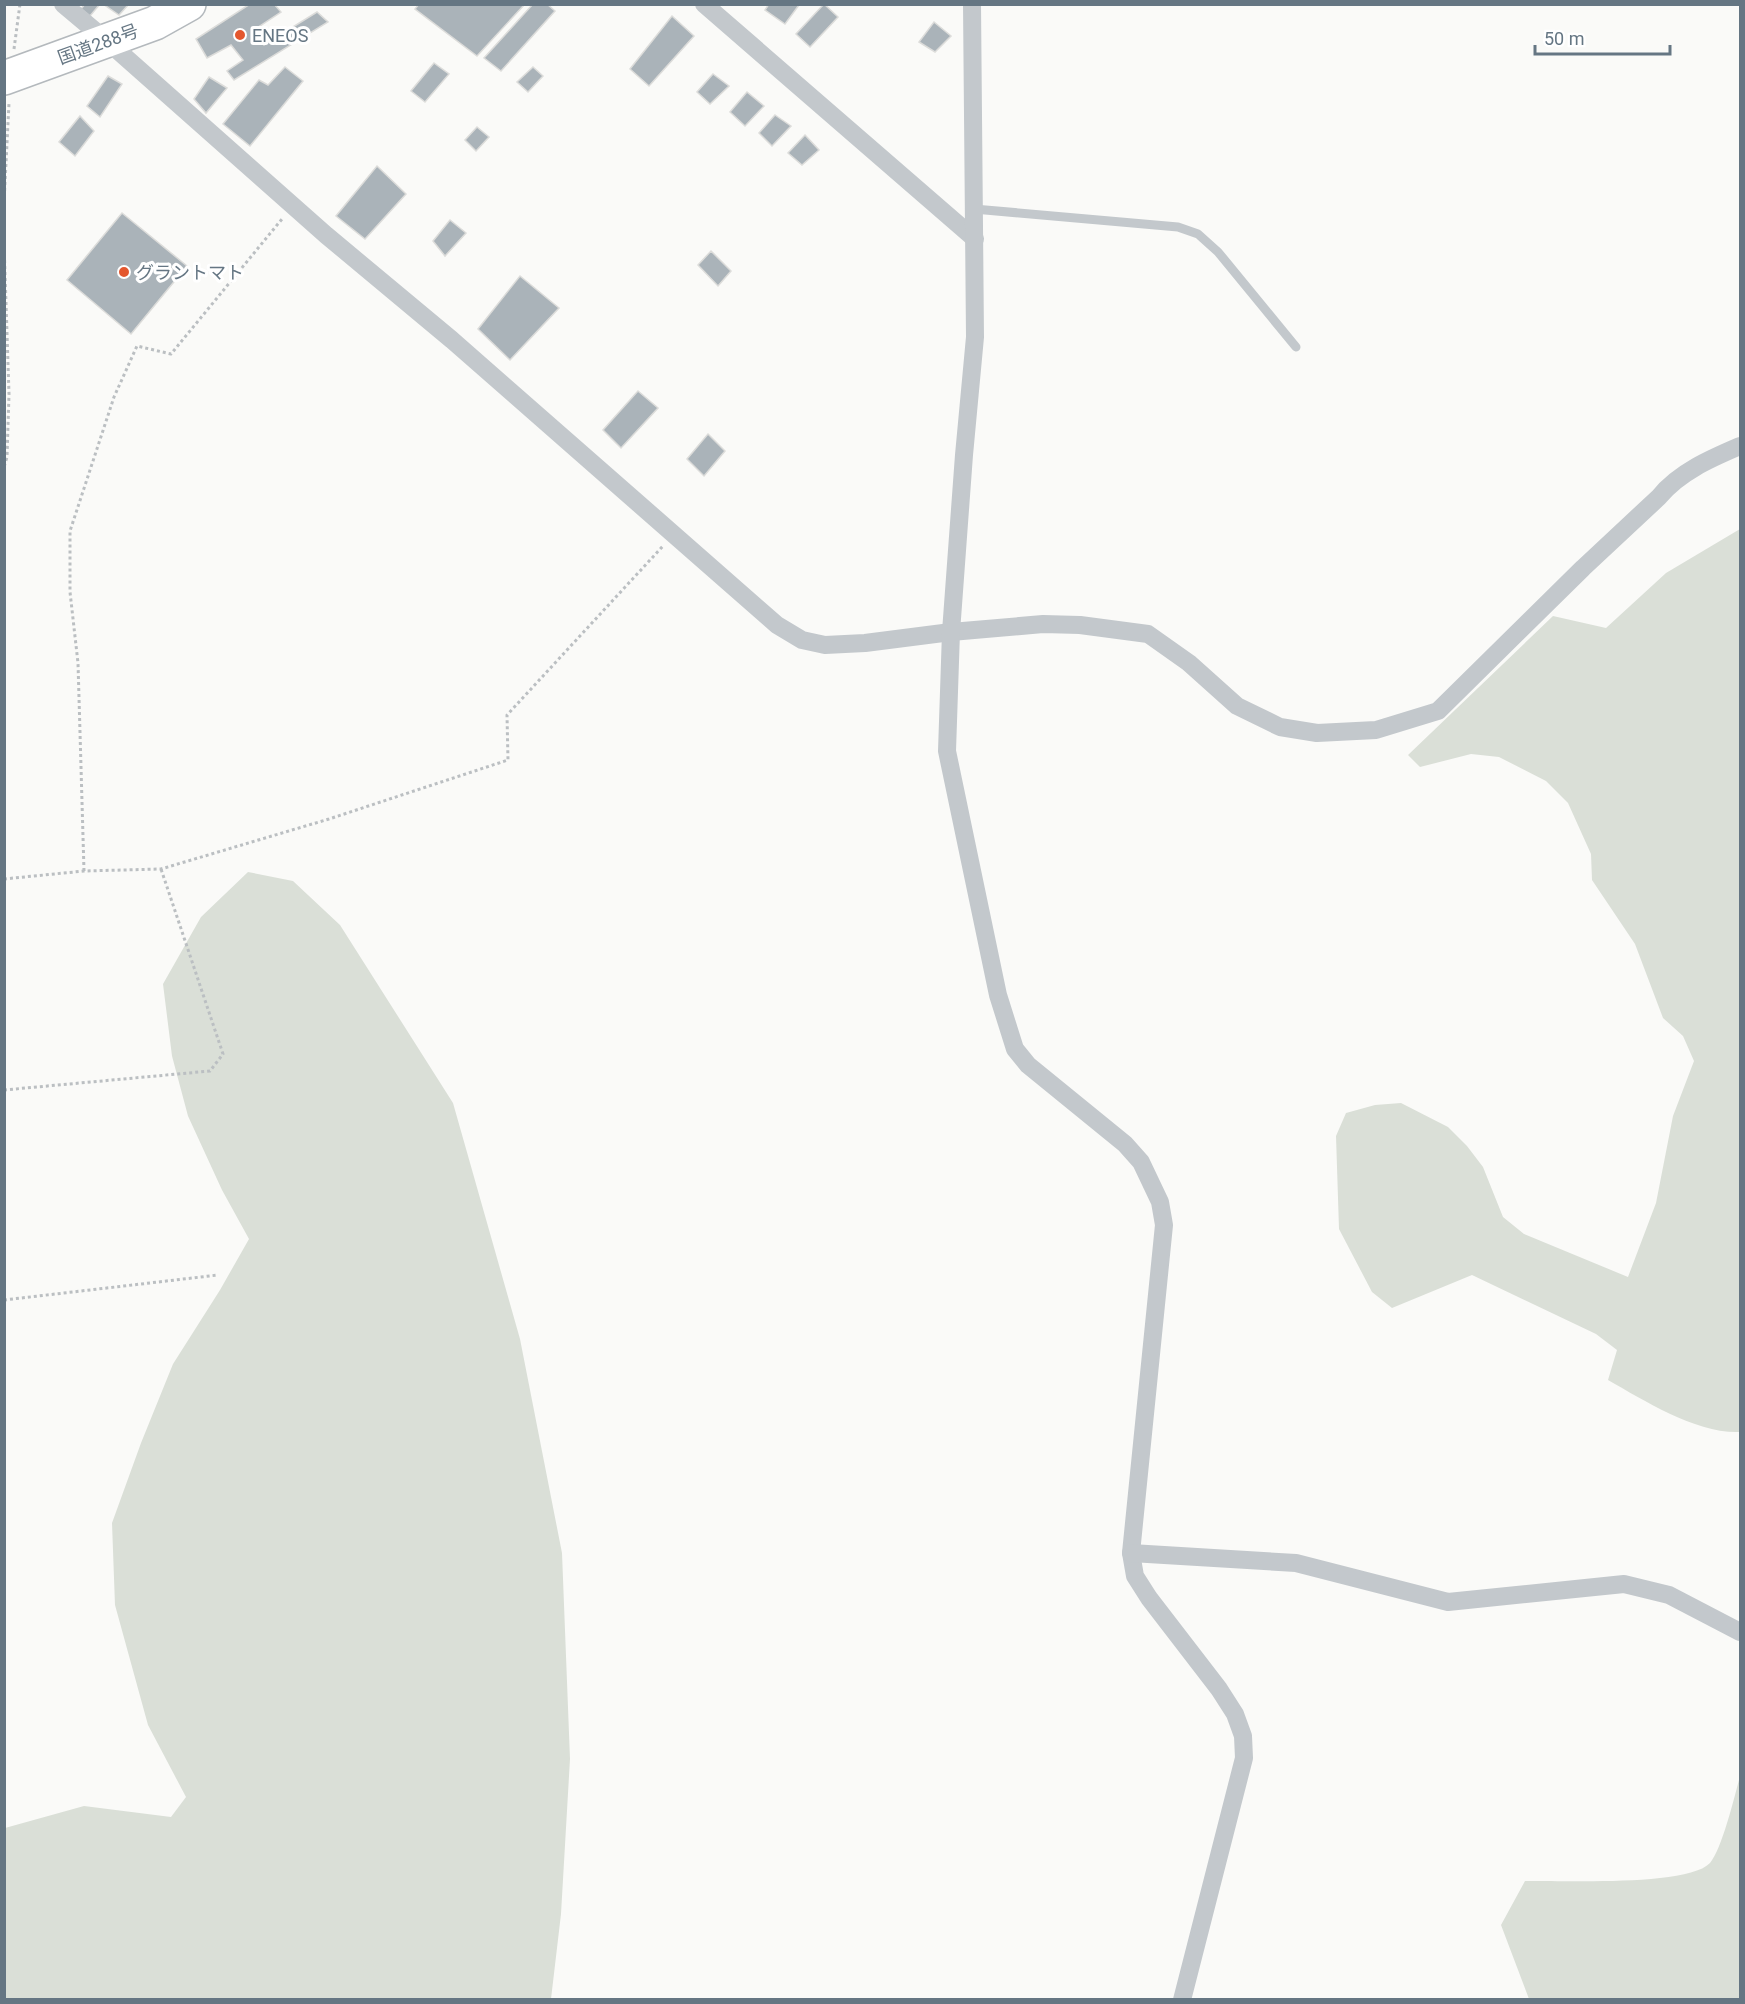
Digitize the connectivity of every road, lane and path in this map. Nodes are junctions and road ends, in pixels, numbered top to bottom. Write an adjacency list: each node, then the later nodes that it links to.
1 (20, 4): 7 (path)
2 (63, 4): 6 (street)
3 (189, 4): 6 (highway, 国道288号)
4 (704, 4): 11 (street)
5 (972, 4): 10 (street)
6 (107, 41): 7 (highway, 国道288号); 9 (street)
7 (7, 77): 8 (path)
8 (4, 203)
9 (293, 206): 16 (street); 19 (path)
10 (974, 209): 11 (street); 13 (lane)
11 (975, 239): 17 (street)
12 (4, 242): 15 (path)
13 (1296, 347)
14 (1740, 446): 17 (street)
15 (4, 467)
16 (674, 534): 17 (street); 18 (path)
17 (951, 632): 24 (street)
18 (161, 869): 19 (path); 21 (path)
19 (84, 871): 20 (path)
20 (4, 879)
21 (4, 1090)
22 (218, 1275): 23 (path)
23 (4, 1300)
24 (1131, 1553): 25 (street); 26 (street)
25 (1740, 1632)
26 (1182, 2000)

